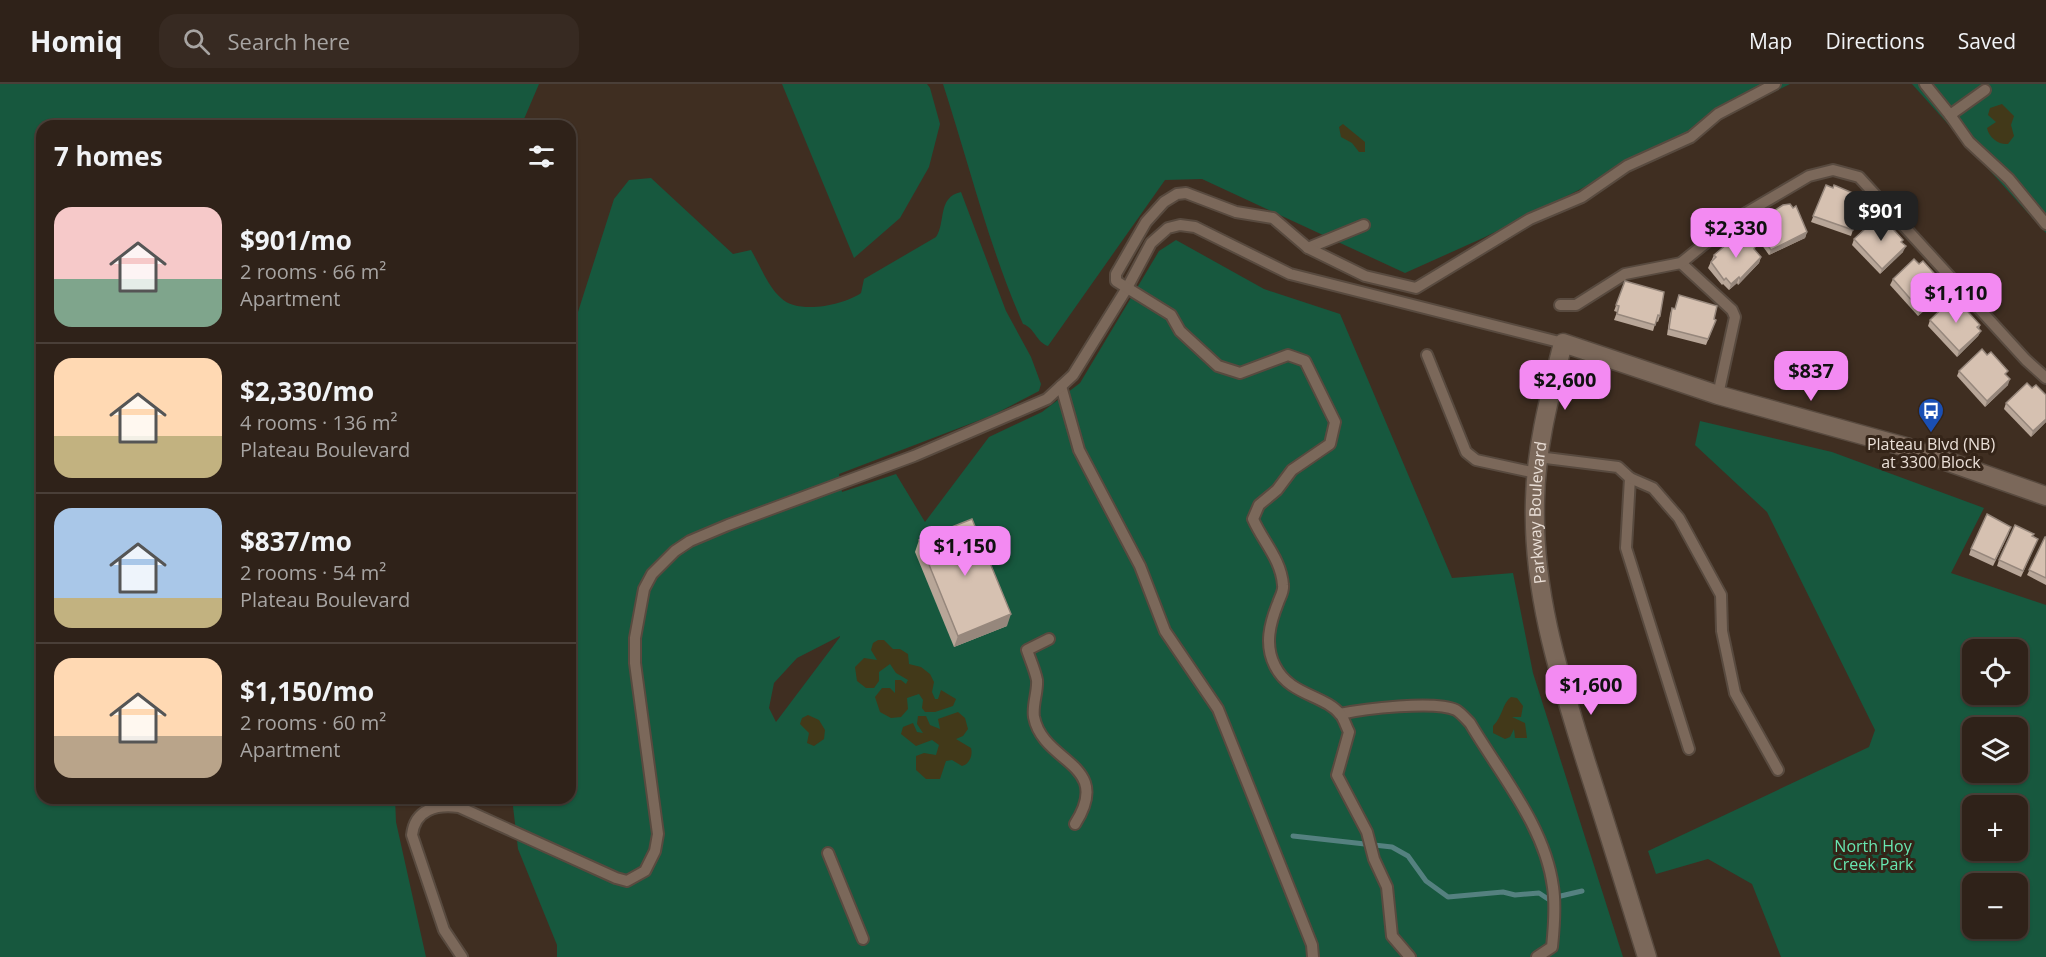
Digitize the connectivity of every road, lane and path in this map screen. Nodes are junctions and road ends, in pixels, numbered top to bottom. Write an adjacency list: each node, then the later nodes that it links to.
1 (1774, 84): 3 (lane)
2 (1924, 84): 5 (lane)
3 (1756, 88): 8 (lane)
4 (1985, 90): 5 (lane)
5 (1950, 115): 6 (lane)
6 (2046, 224)
7 (1364, 225): 8 (lane)
8 (1308, 248): 10 (lane)
9 (1681, 263): 11 (lane); 14 (lane); 16 (lane)
10 (1127, 288): 12 (lane); 15 (lane); 21 (lane)
11 (1560, 305)
12 (1563, 343): 16 (street); 17 (street, Parkway Boulevard)
13 (1427, 355): 17 (lane)
14 (2046, 378)
15 (1061, 386): 27 (lane); 28 (lane)
16 (1718, 395): 19 (street)
17 (1537, 465): 18 (lane); 31 (street, Parkway Boulevard)
18 (1630, 478): 22 (lane); 23 (lane)
19 (2046, 496)
20 (1048, 639): 24 (lane)
21 (1340, 714): 29 (lane); 30 (lane)
22 (1689, 749)
23 (1778, 770)
24 (1075, 824)
25 (828, 853): 26 (lane)
26 (863, 939)
27 (462, 957)
28 (1313, 957)
29 (1410, 957)
30 (1538, 957)
31 (1647, 957)

